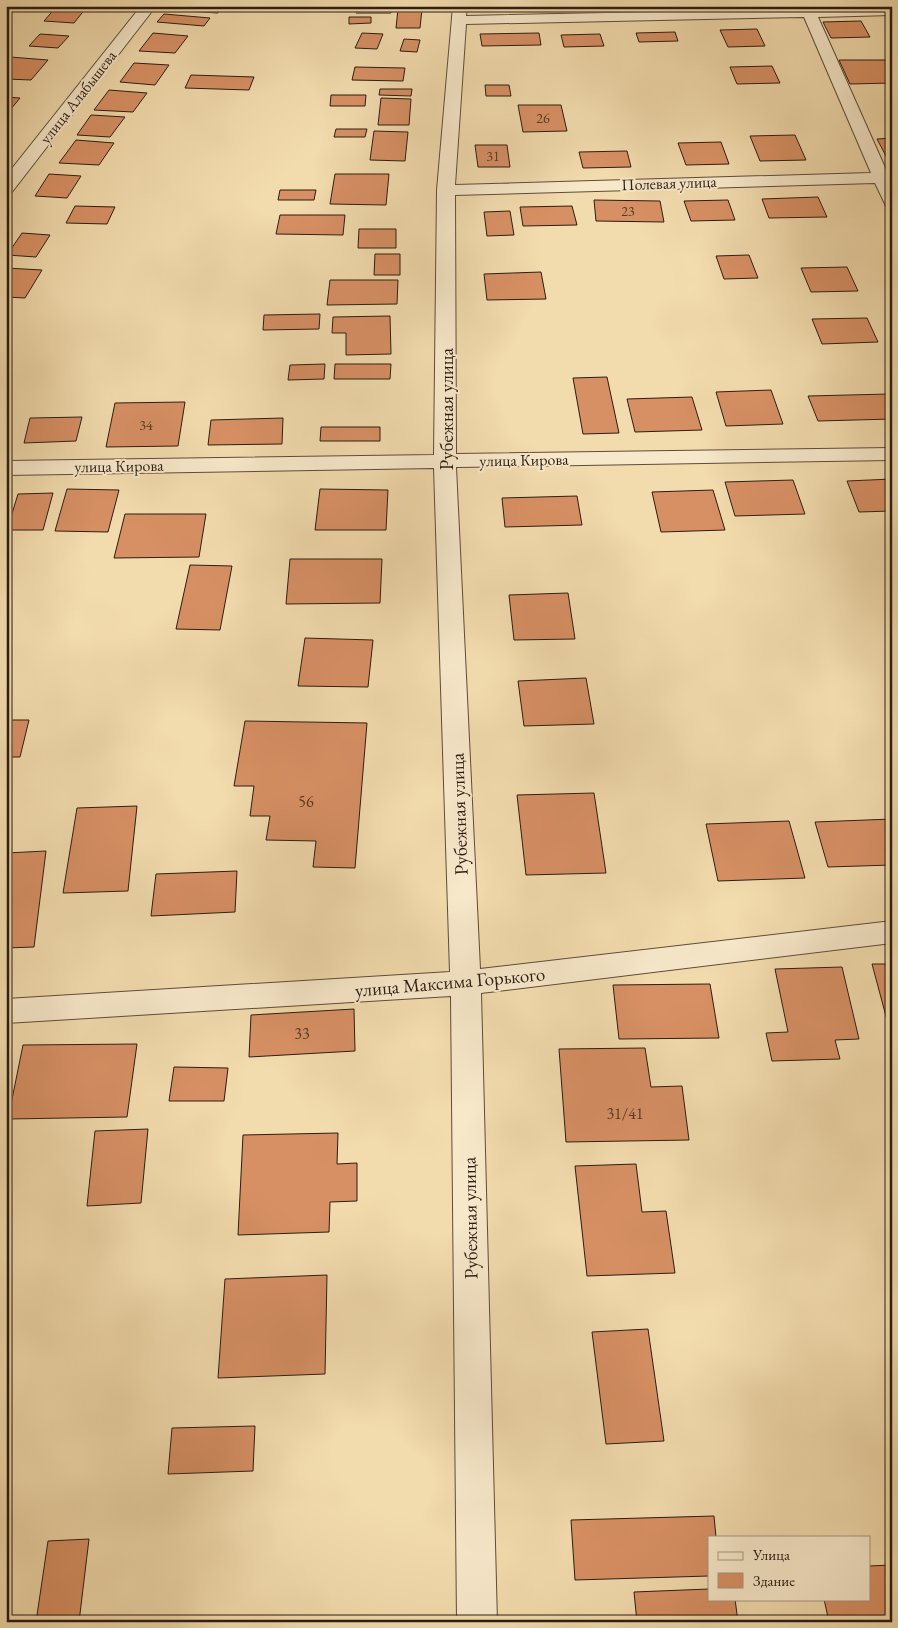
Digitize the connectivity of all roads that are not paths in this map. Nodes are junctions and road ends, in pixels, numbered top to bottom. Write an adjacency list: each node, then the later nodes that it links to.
1 (150, 6): 6 (street, улица Алабышева)
2 (807, 10): 3 (street); 4 (street); 5 (street)
3 (892, 11)
4 (460, 13): 7 (street, Рубежная улица)
5 (886, 177): 7 (street, Полевая улица); 8 (street)
6 (6, 188)
7 (446, 190): 10 (street, Рубежная улица)
8 (892, 202)
9 (892, 454): 10 (street, улица Кирова)
10 (445, 461): 11 (street, улица Кирова); 13 (street, Рубежная улица)
11 (6, 468)
12 (892, 932): 13 (street, улица Максима Горького)
13 (466, 983): 14 (street, улица Максима Горького); 15 (street, Рубежная улица)
14 (6, 1011)
15 (478, 1622)

